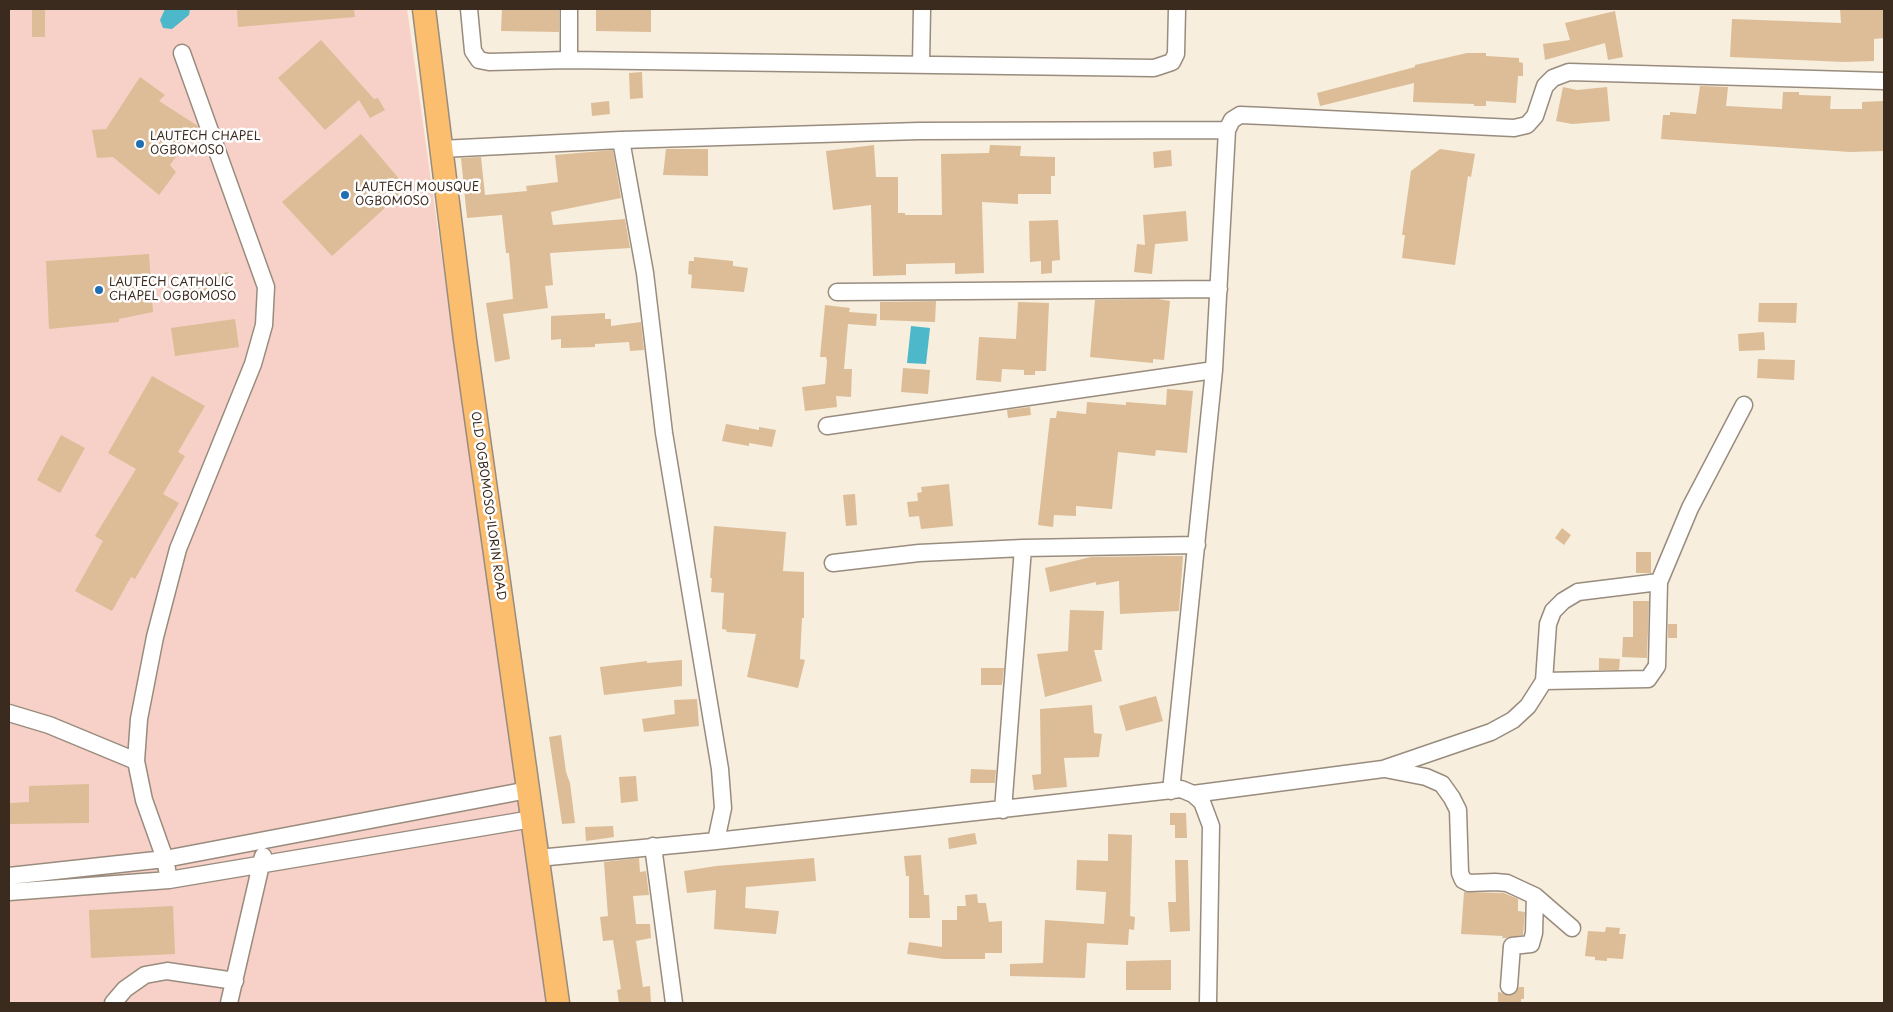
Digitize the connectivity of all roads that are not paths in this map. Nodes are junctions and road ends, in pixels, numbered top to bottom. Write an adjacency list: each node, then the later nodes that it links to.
1 (424, 9): 12 (highway, OLD OGBOMOSO-ILORIN ROAD)
2 (469, 9): 7 (street)
3 (569, 9): 7 (street)
4 (922, 9): 8 (street)
5 (1176, 9): 8 (street)
6 (182, 53): 24 (street)
7 (569, 60): 8 (street)
8 (921, 64)
9 (1884, 81): 10 (street)
10 (1228, 130): 11 (street); 13 (street)
11 (621, 140): 12 (street); 32 (street)
12 (441, 149): 26 (highway, OLD OGBOMOSO-ILORIN ROAD)
13 (1219, 289): 14 (street); 15 (street)
14 (837, 292)
15 (1214, 370): 17 (street); 18 (street)
16 (1744, 405): 21 (street)
17 (827, 426)
18 (1197, 545): 19 (street); 27 (street)
19 (1023, 548): 20 (street); 29 (street)
20 (833, 563)
21 (1659, 582): 22 (street); 22 (street)
22 (1544, 681): 25 (street)
23 (9, 712): 24 (street)
24 (136, 761): 35 (street)
25 (1383, 769): 28 (street); 40 (street)
26 (528, 790): 30 (highway, OLD OGBOMOSO-ILORIN ROAD); 31 (street)
27 (1171, 791): 28 (street); 29 (street)
28 (1193, 794): 48 (street)
29 (1003, 810): 32 (street)
30 (532, 819): 34 (highway, OLD OGBOMOSO-ILORIN ROAD); 36 (street)
31 (265, 841): 35 (street); 36 (street)
32 (716, 841): 33 (street)
33 (653, 846): 34 (street); 47 (street)
34 (538, 858): 46 (highway, OLD OGBOMOSO-ILORIN ROAD)
35 (165, 859): 37 (street); 38 (street)
36 (261, 865): 38 (street); 42 (street)
37 (9, 876)
38 (168, 880): 39 (street)
39 (9, 892)
40 (1535, 896): 41 (street); 43 (street)
41 (1572, 928)
42 (234, 981): 44 (street); 45 (street)
43 (1509, 986)
44 (114, 1003)
45 (229, 1003)
46 (558, 1003)
47 (674, 1003)
48 (1208, 1003)

